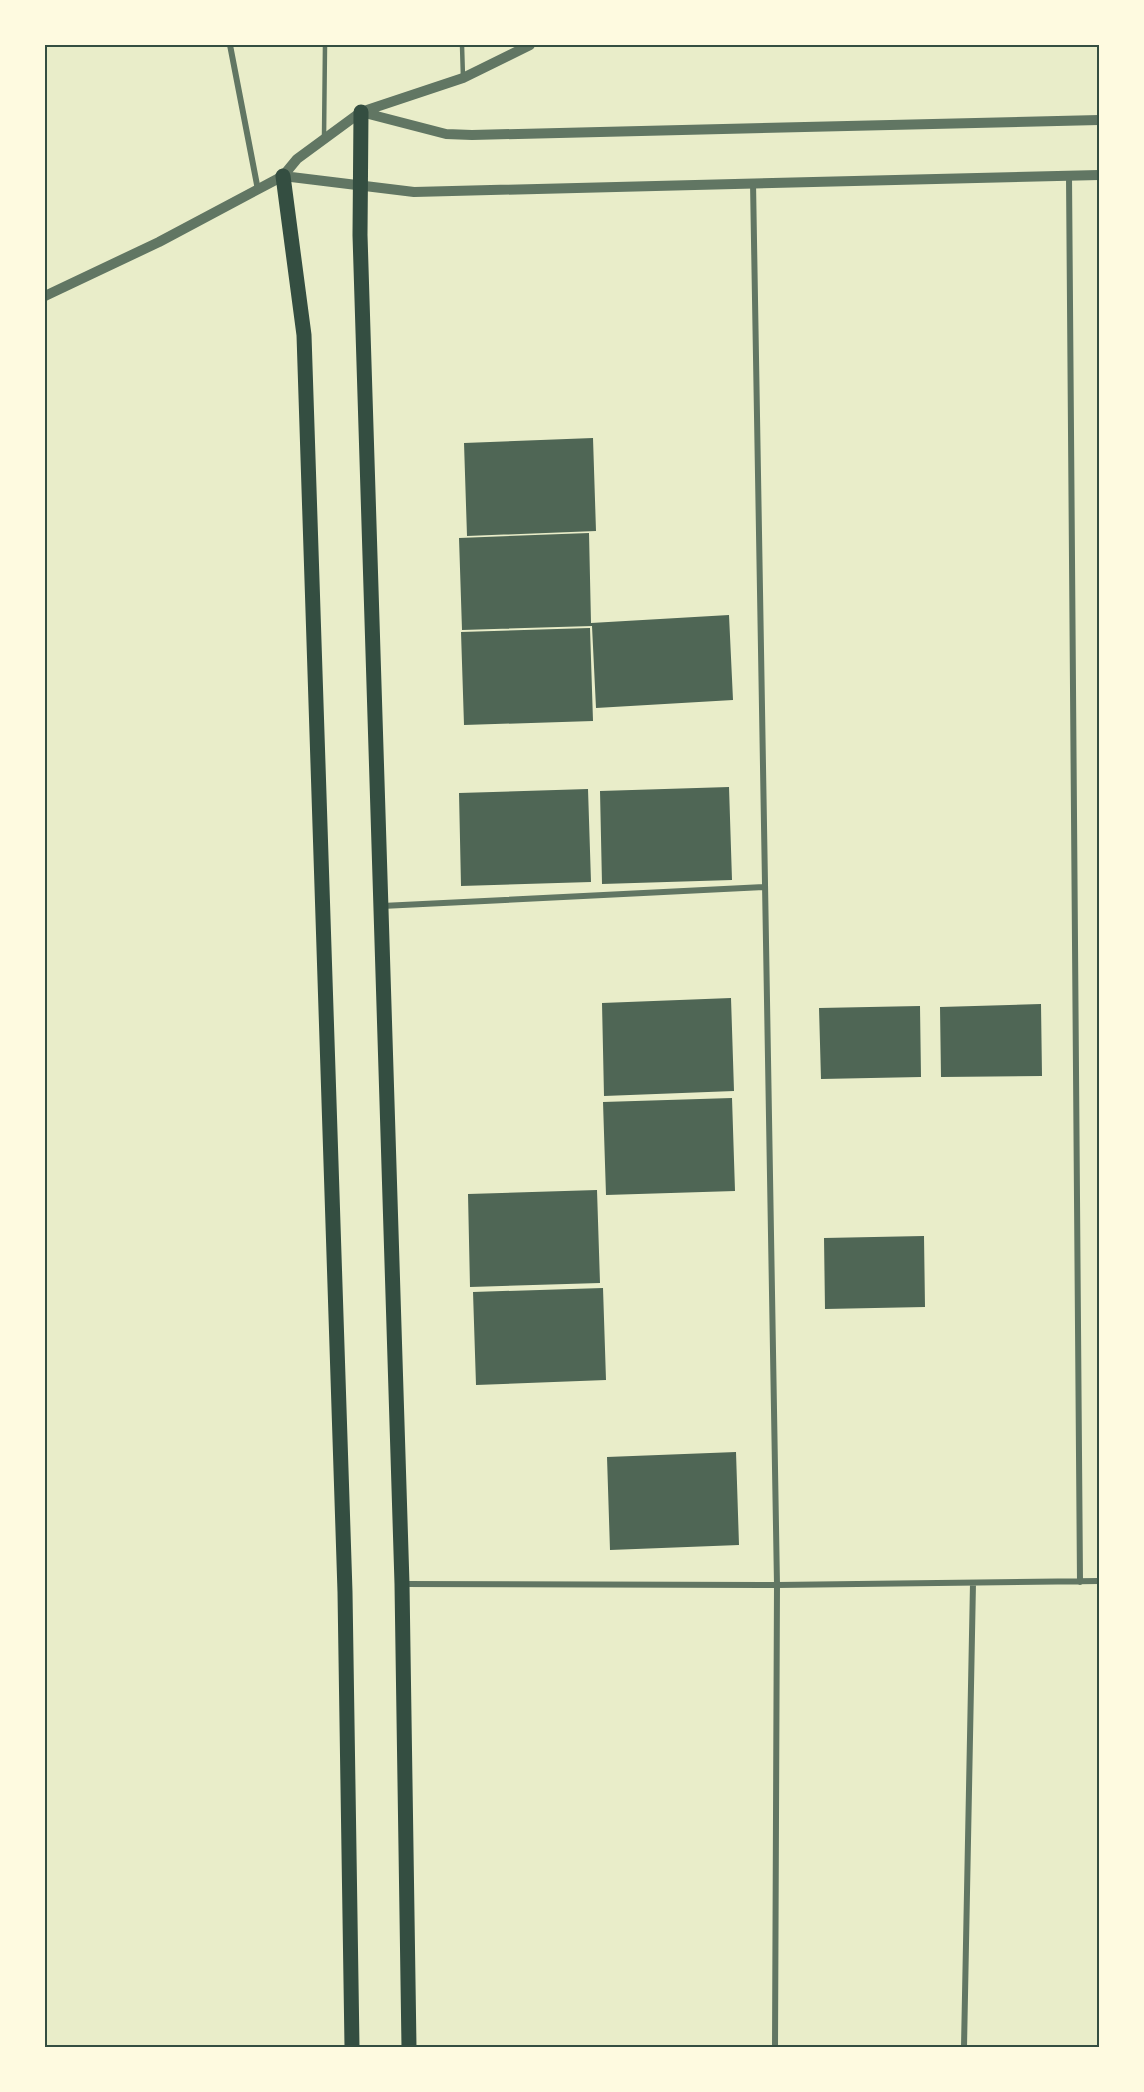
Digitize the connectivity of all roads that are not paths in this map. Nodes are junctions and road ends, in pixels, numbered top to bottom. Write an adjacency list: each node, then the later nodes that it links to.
1 (230, 45): 14 (street)
2 (325, 45): 8 (lane)
3 (462, 45): 5 (lane)
4 (530, 45): 5 (street)
5 (463, 78): 6 (street)
6 (361, 111): 7 (street); 8 (street); 13 (main road)
7 (1099, 120)
8 (324, 141): 10 (street)
9 (1099, 175): 11 (street)
10 (283, 176): 13 (street); 14 (street); 23 (main road)
11 (1069, 176): 12 (street); 20 (street)
12 (753, 182): 13 (street); 16 (street)
13 (362, 188): 17 (main road)
14 (258, 190): 15 (street)
15 (45, 296)
16 (765, 887): 17 (street); 22 (street)
17 (381, 906): 21 (main road)
18 (1099, 1581): 20 (street)
19 (974, 1582): 20 (street); 22 (street); 26 (street)
20 (1080, 1582)
21 (402, 1584): 22 (street); 24 (main road)
22 (777, 1585): 25 (street)
23 (352, 2047)
24 (409, 2047)
25 (775, 2047)
26 (964, 2047)

